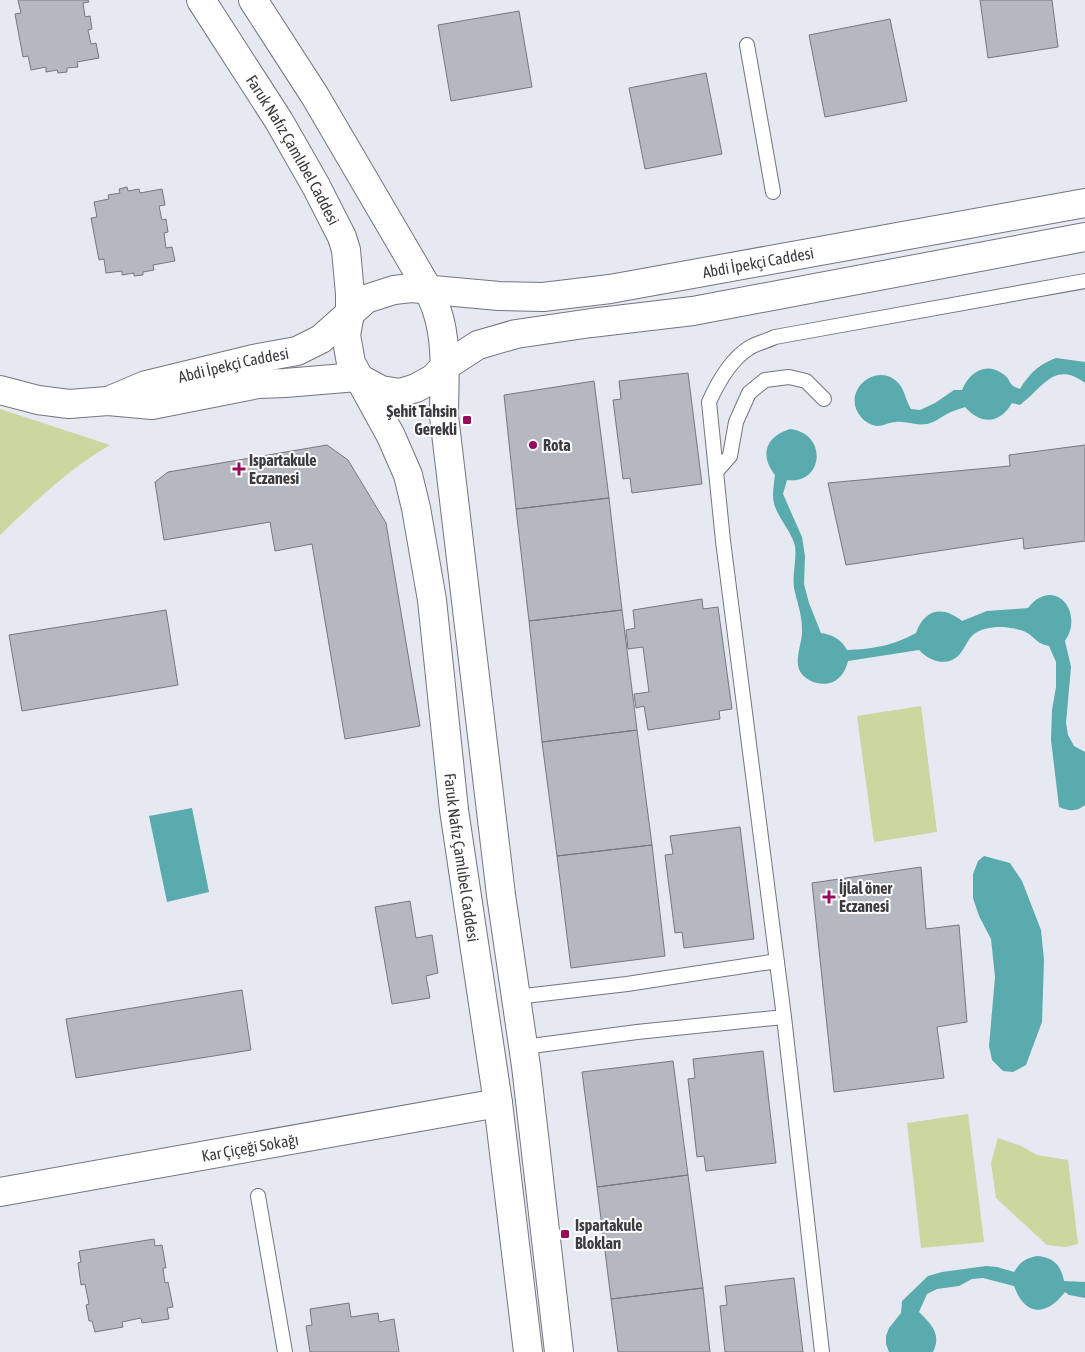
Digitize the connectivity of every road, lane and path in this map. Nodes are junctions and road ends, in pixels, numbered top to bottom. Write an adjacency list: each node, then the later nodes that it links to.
1 (201, 0): 9 (street, Faruk Nafız Çamlıbel Caddesi)
2 (253, 0): 8 (street, Faruk Nafız Çamlıbel Caddesi)
3 (747, 45): 4 (lane)
4 (773, 192)
5 (1085, 203): 8 (street, Abdi İpekçi Caddesi)
6 (1085, 237): 10 (street)
7 (1085, 282): 15 (lane)
8 (428, 289): 9 (street); 10 (street, Faruk Nafız Çamlıbel Caddesi)
9 (350, 314): 11 (street, Faruk Nafız Çamlıbel Caddesi); 14 (street, Abdi İpekçi Caddesi)
10 (444, 367): 11 (street); 17 (street, Faruk Nafız Çamlıbel Caddesi)
11 (357, 377): 14 (street, Abdi İpekçi Caddesi); 20 (street, Faruk Nafız Çamlıbel Caddesi)
12 (0, 390): 14 (street, Abdi İpekçi Caddesi)
13 (824, 399): 15 (lane)
14 (108, 401)
15 (716, 472): 16 (lane)
16 (777, 961): 17 (lane); 18 (lane)
17 (516, 997): 19 (street, Faruk Nafız Çamlıbel Caddesi)
18 (784, 1018): 19 (lane); 28 (lane)
19 (526, 1060): 20 (street, Kar Çiçeği Sokağı); 21 (street, Faruk Nafız Çamlıbel Caddesi)
20 (496, 1090): 22 (street, Faruk Nafız Çamlıbel Caddesi); 23 (street, Kar Çiçeği Sokağı)
21 (533, 1127): 22 (street); 27 (street, Faruk Nafız Çamlıbel Caddesi)
22 (502, 1131): 26 (street, Faruk Nafız Çamlıbel Caddesi)
23 (0, 1192)
24 (258, 1196): 25 (lane)
25 (285, 1352)
26 (528, 1352)
27 (559, 1352)
28 (822, 1352)

